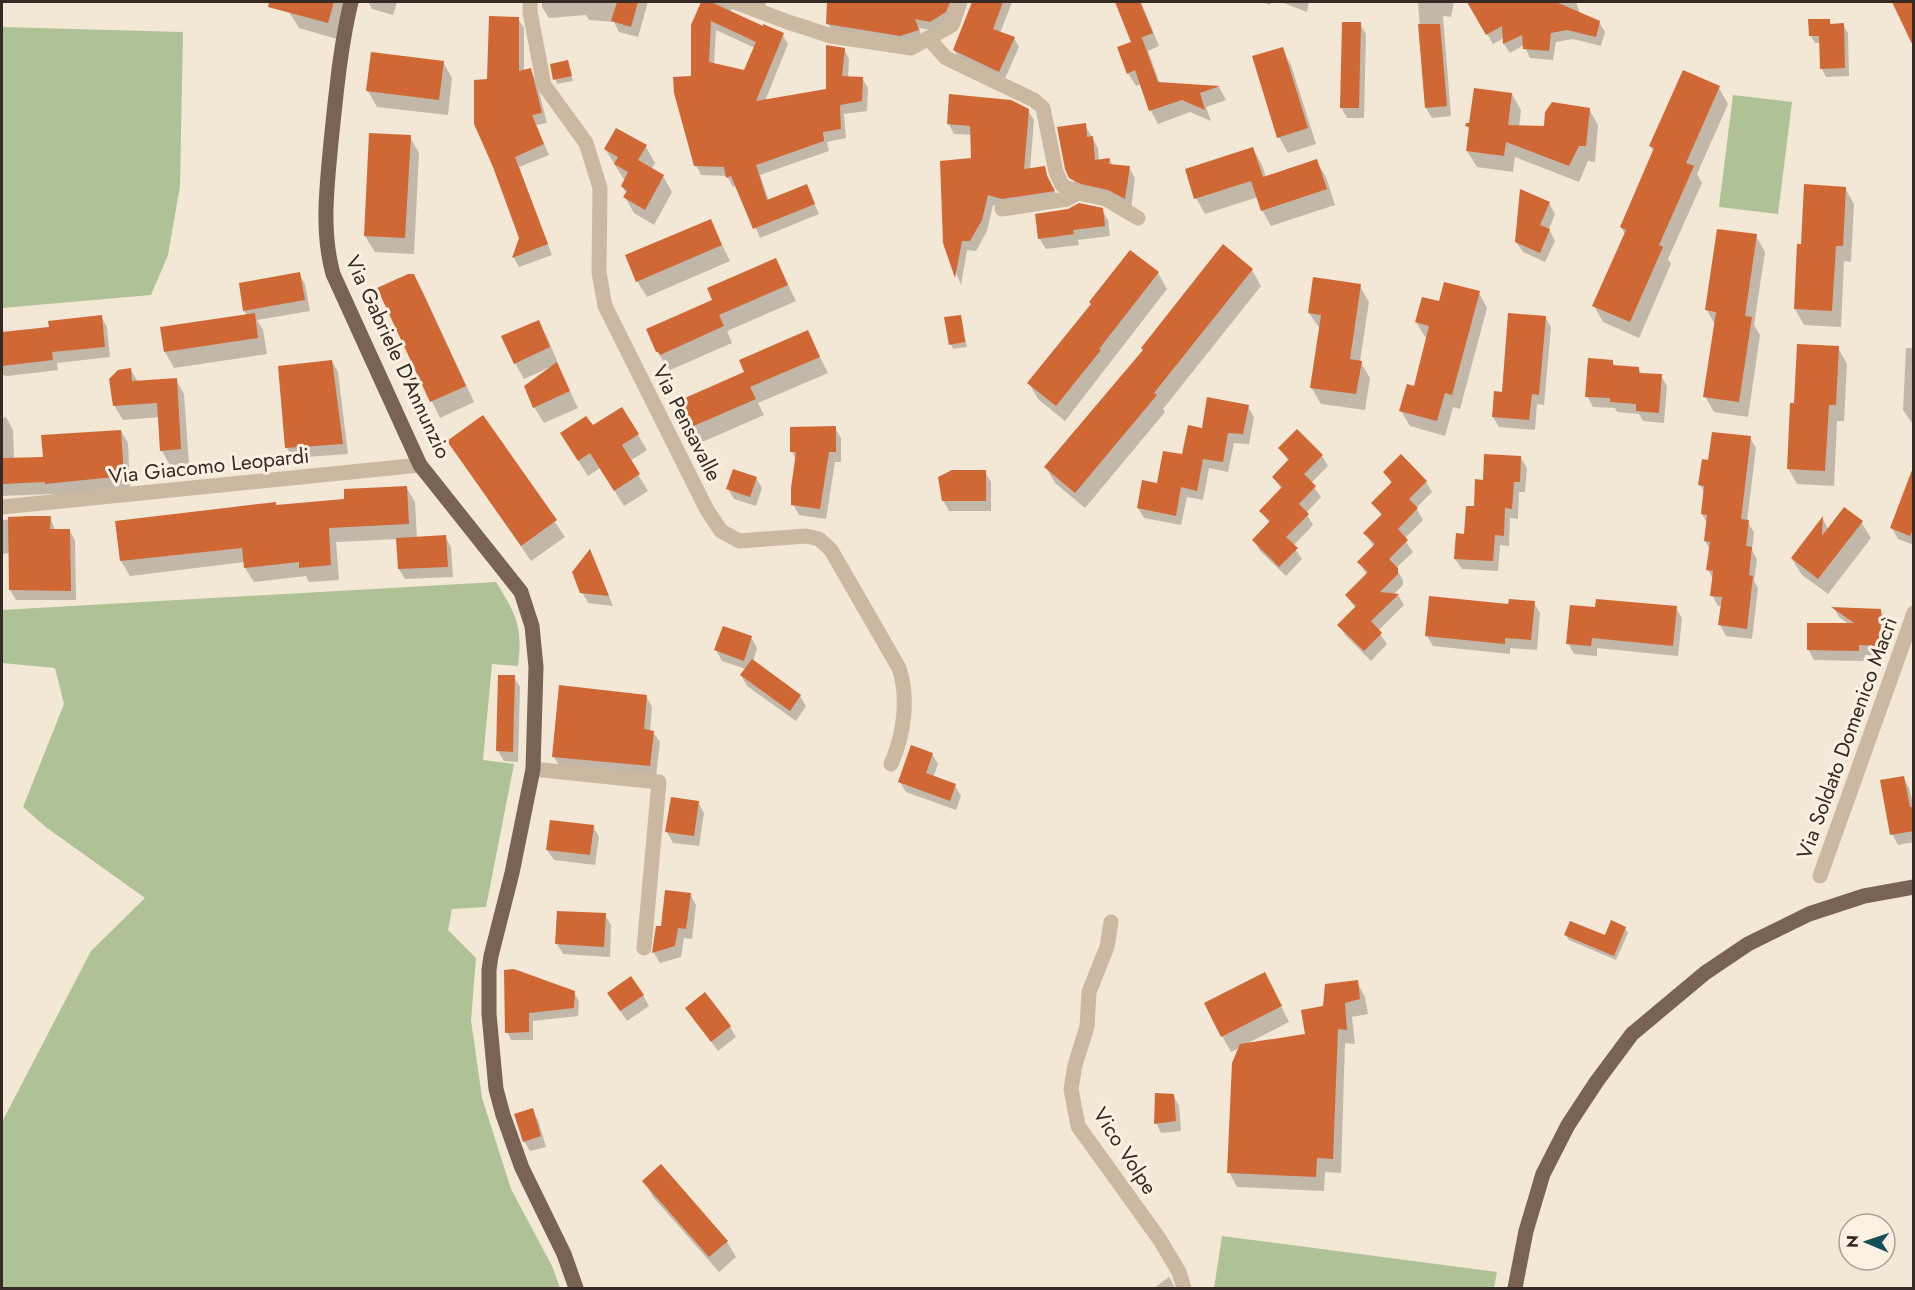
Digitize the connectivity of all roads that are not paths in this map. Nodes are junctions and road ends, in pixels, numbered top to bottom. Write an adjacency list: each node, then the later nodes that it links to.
1 (351, 2): 9 (main road, Via Gabriele D'Annunzio)
2 (530, 2): 12 (street, Via Pensavalle)
3 (735, 2): 5 (street)
4 (960, 2): 5 (street)
5 (928, 38): 6 (street)
6 (1078, 193): 7 (street); 8 (street)
7 (1002, 209)
8 (1138, 218)
9 (420, 465): 10 (street, Via Giacomo Leopardi); 13 (main road, Via Gabriele D'Annunzio)
10 (2, 507)
11 (1914, 613): 14 (street, Via Soldato Domenico Macrì)
12 (891, 764)
13 (533, 769): 17 (street); 18 (main road, Via Gabriele D'Annunzio)
14 (1820, 876)
15 (1914, 887): 20 (main road)
16 (1111, 922): 19 (street, Vico Volpe)
17 (644, 948)
18 (576, 1288)
19 (1184, 1288)
20 (1515, 1288)

